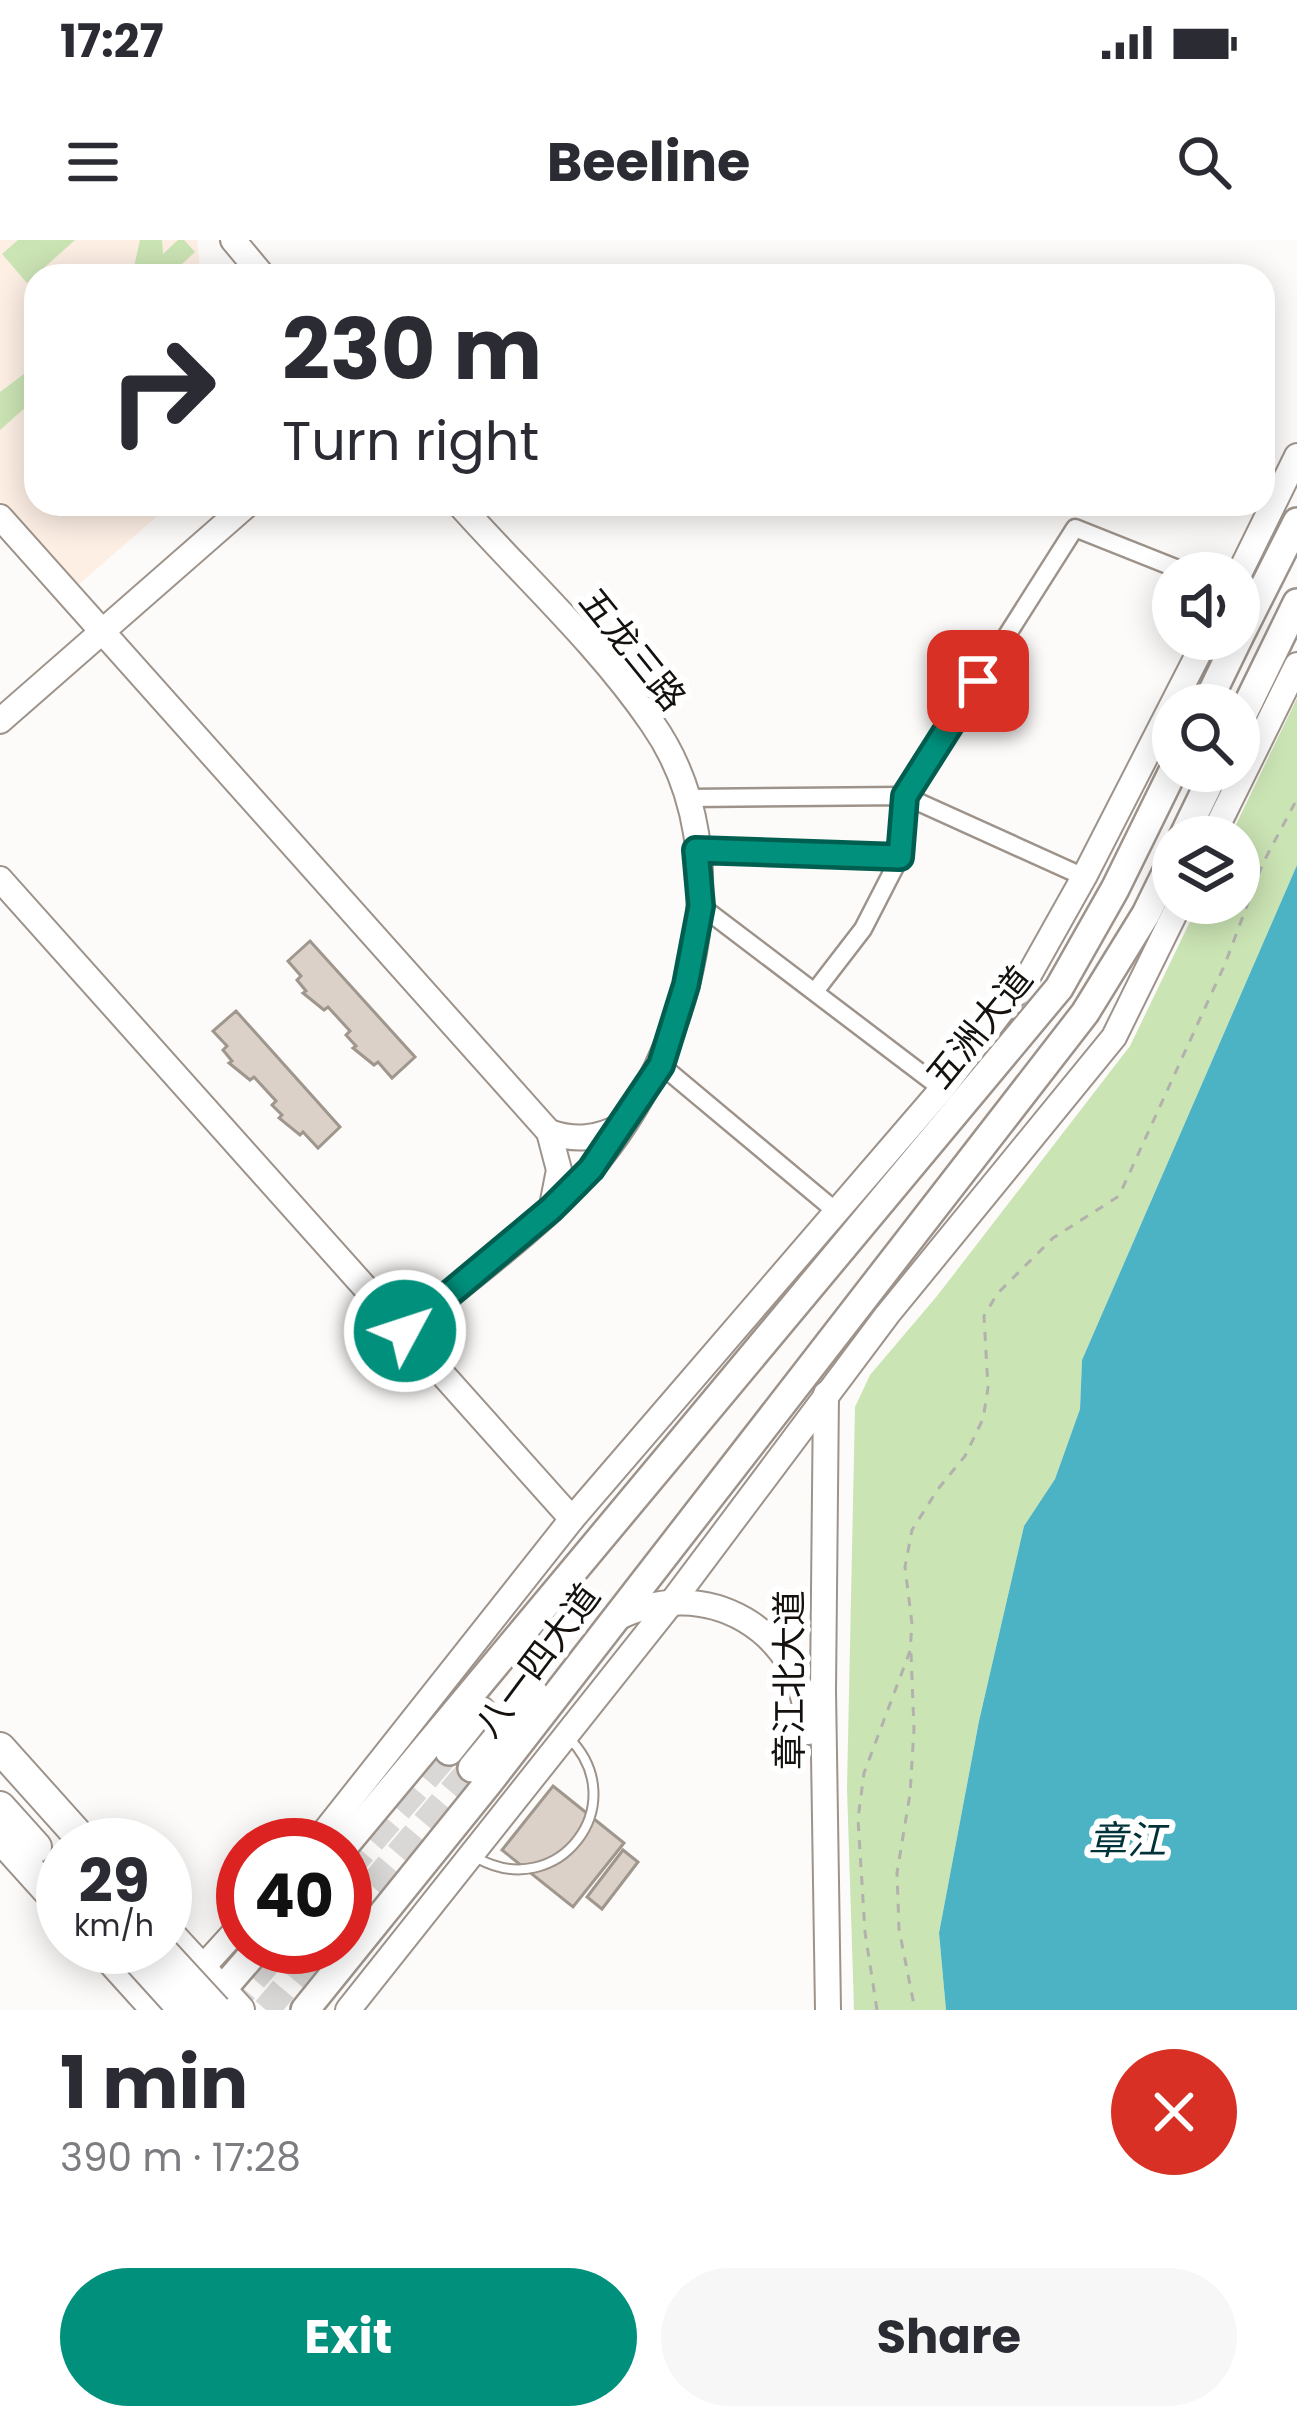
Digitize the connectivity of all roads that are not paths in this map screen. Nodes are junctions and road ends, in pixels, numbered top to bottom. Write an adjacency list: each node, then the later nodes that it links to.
1 (233, 240): 2 (street)
2 (253, 264)
3 (1297, 456): 4 (street)
4 (1275, 501)
5 (234, 516): 14 (street)
6 (470, 516): 21 (street, 五龙三路)
7 (1268, 516): 10 (street)
8 (0, 517): 14 (street)
9 (1297, 522): 12 (main road)
10 (1250, 552)
11 (1152, 559): 20 (street)
12 (1260, 595)
13 (1297, 603): 17 (main road)
14 (103, 632): 18 (street); 34 (street)
15 (1195, 660): 25 (street)
16 (1297, 665): 22 (street)
17 (1258, 684)
18 (0, 721)
19 (1163, 792): 37 (main road, 五洲大道)
20 (905, 796): 21 (street); 24 (street); 25 (street)
21 (690, 798): 23 (street, 五龙三路)
22 (1222, 816)
23 (696, 850): 24 (street); 28 (street, 五龙三路)
24 (900, 857): 30 (street)
25 (1084, 877): 32 (street)
26 (0, 879): 38 (street)
27 (1152, 902): 39 (main road, 五洲大道)
28 (701, 906): 30 (street); 31 (street, 五龙三路)
29 (1170, 924): 40 (street)
30 (816, 990): 32 (street)
31 (661, 1065): 33 (street, 五龙三路); 36 (street)
32 (942, 1090): 36 (street)
33 (623, 1124): 34 (street); 35 (street, 五龙三路)
34 (549, 1132): 35 (street)
35 (551, 1209): 38 (street, 五龙三路)
36 (838, 1213): 41 (street)
37 (801, 1301): 39 (main road); 51 (main road, 八一四大道)
38 (405, 1331): 41 (street)
39 (821, 1349): 40 (street, 章江北大道); 43 (main road, 八一四大道)
40 (826, 1399): 42 (street); 70 (street, 章江北大道)
41 (572, 1519): 50 (street)
42 (672, 1602): 43 (street); 44 (street); 69 (street, 章江北大道)
43 (610, 1622): 66 (main road, 八一四大道)
44 (566, 1736): 54 (street); 54 (lane)
45 (0, 1748): 49 (highway)
46 (0, 1775): 48 (highway)
47 (0, 1807): 53 (highway)
48 (39, 1818)
49 (63, 1818)
50 (335, 1818)
51 (368, 1818)
52 (0, 1837): 55 (highway)
53 (36, 1846)
54 (470, 1854): 56 (street)
55 (36, 1876)
56 (406, 1934): 67 (street); 68 (street)
57 (192, 1966): 62 (highway)
58 (124, 1974): 63 (highway)
59 (151, 1974): 65 (highway, bridge)
60 (189, 1974): 62 (highway, bridge)
61 (236, 1974): 62 (main road)
62 (216, 1998): 64 (street)
63 (157, 2010)
64 (167, 2010)
65 (184, 2010)
66 (305, 2010)
67 (317, 2010)
68 (348, 2010)
69 (812, 2010)
70 (828, 2010)

